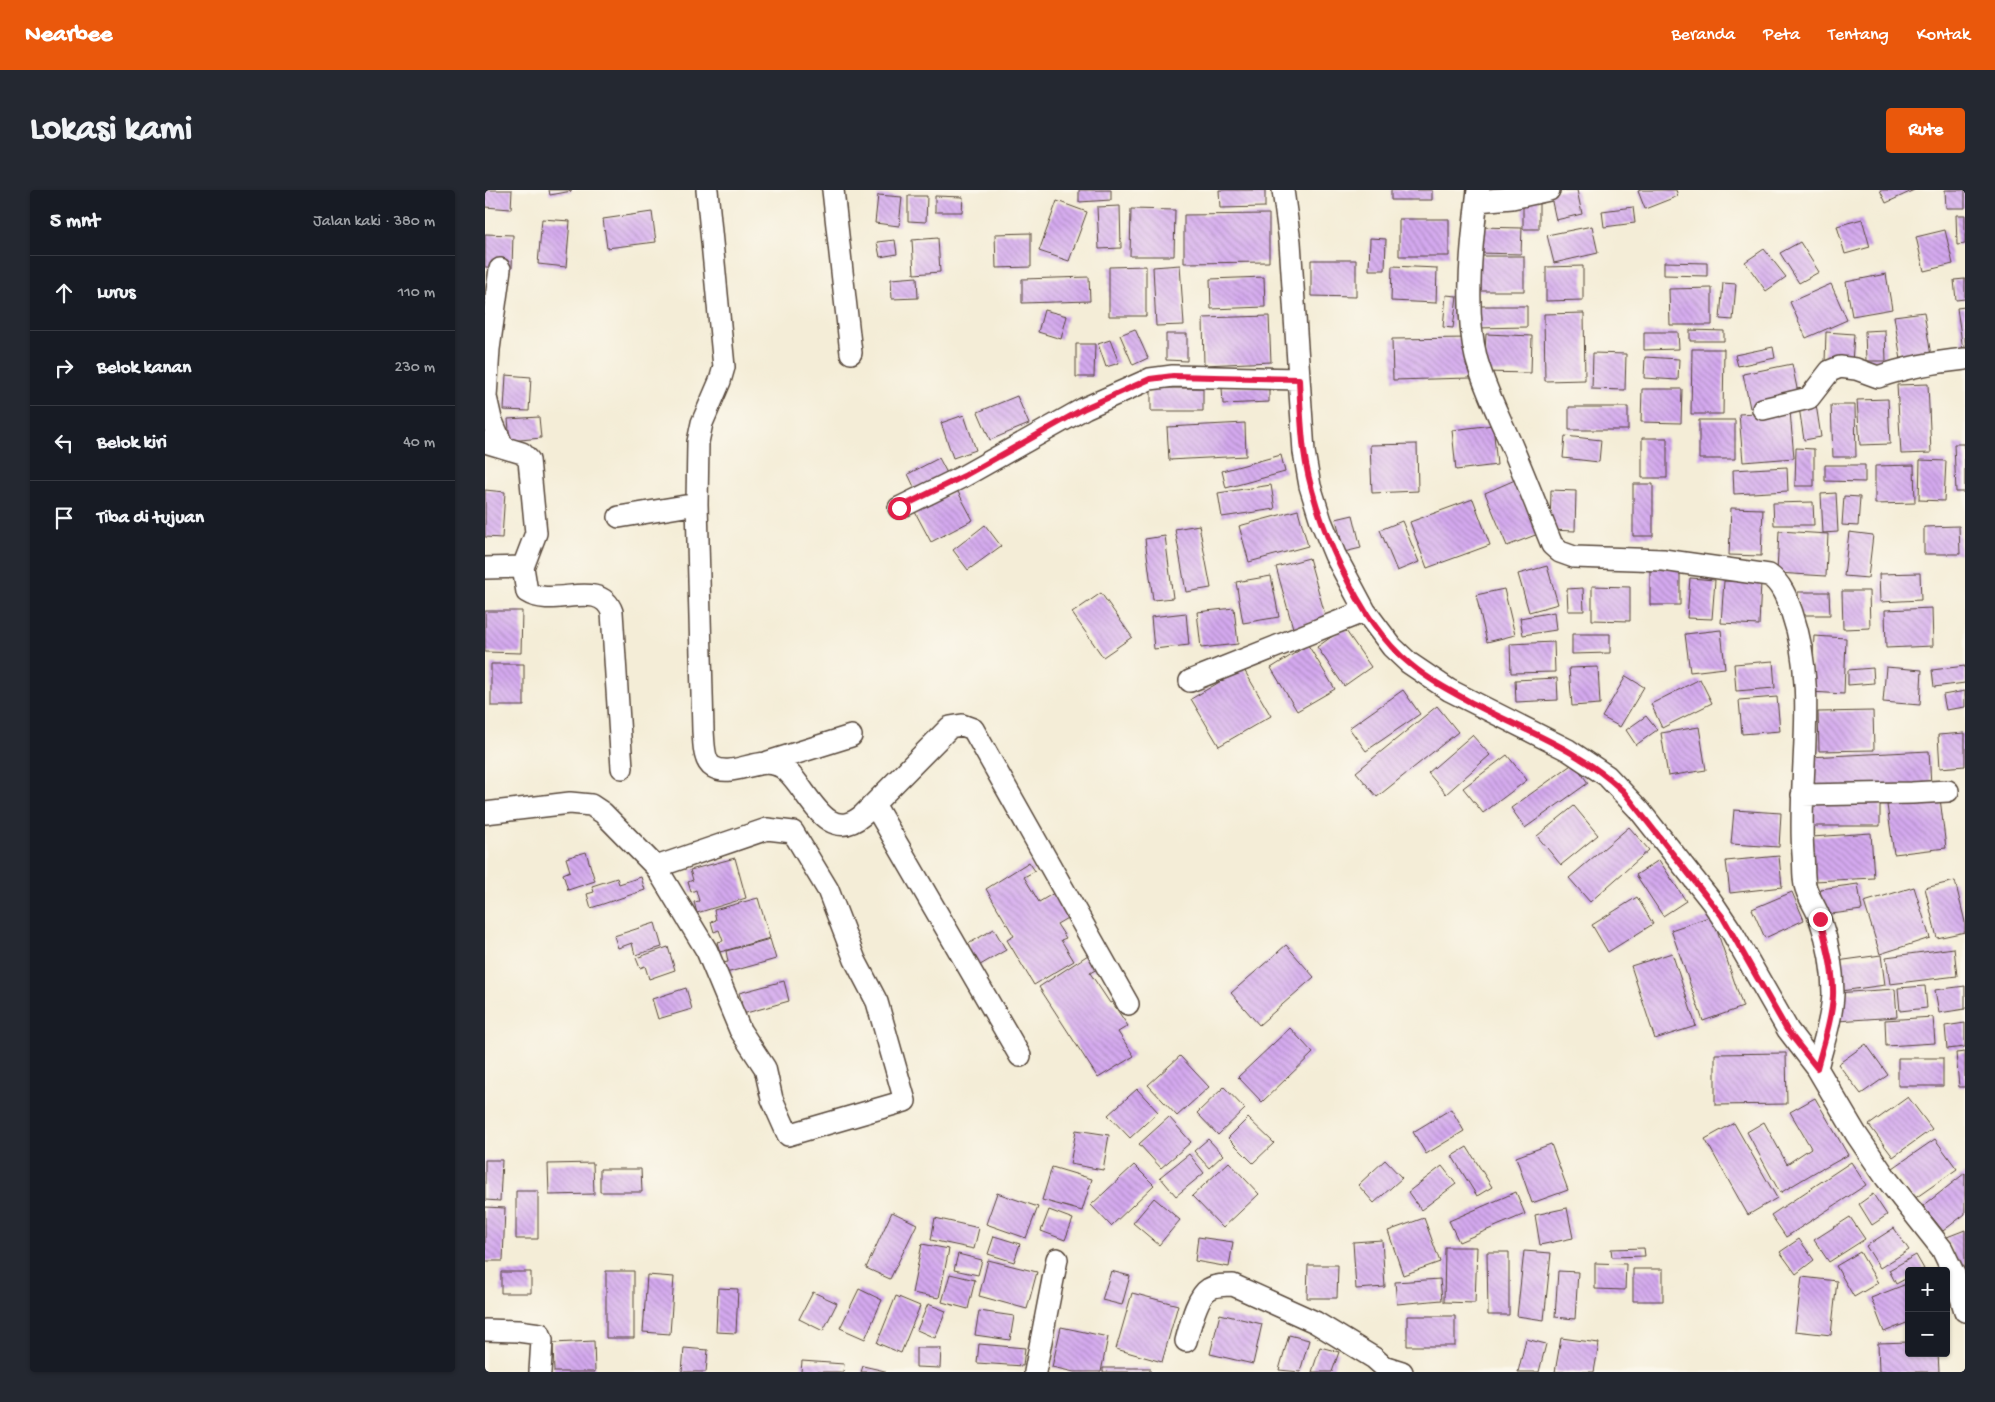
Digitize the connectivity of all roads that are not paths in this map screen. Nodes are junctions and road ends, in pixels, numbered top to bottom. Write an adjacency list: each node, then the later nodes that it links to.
1 (707, 190): 12 (street)
2 (833, 190): 7 (street)
3 (1283, 190): 9 (street)
4 (1549, 190): 5 (street)
5 (1477, 195): 23 (street)
6 (500, 269): 11 (street)
7 (851, 353)
8 (1965, 359): 10 (street)
9 (1299, 379): 13 (street); 17 (street)
10 (1763, 409)
11 (494, 445): 15 (street)
12 (697, 504): 14 (street); 20 (street)
13 (899, 508)
14 (619, 516)
15 (523, 567): 16 (street); 21 (street)
16 (485, 568)
17 (1365, 611): 18 (street); 29 (street)
18 (1190, 681)
19 (851, 736): 20 (street)
20 (768, 762): 24 (street)
21 (622, 768)
22 (1948, 791): 23 (street)
23 (1802, 795): 29 (street)
24 (874, 804): 27 (street); 28 (street)
25 (485, 813): 26 (street)
26 (656, 867): 26 (street)
27 (1128, 1004)
28 (1020, 1056)
29 (1817, 1068): 31 (street)
30 (1057, 1259): 35 (street)
31 (1965, 1311)
32 (485, 1330): 34 (street)
33 (1186, 1341): 36 (street)
34 (540, 1372)
35 (1035, 1372)
36 (1402, 1372)

